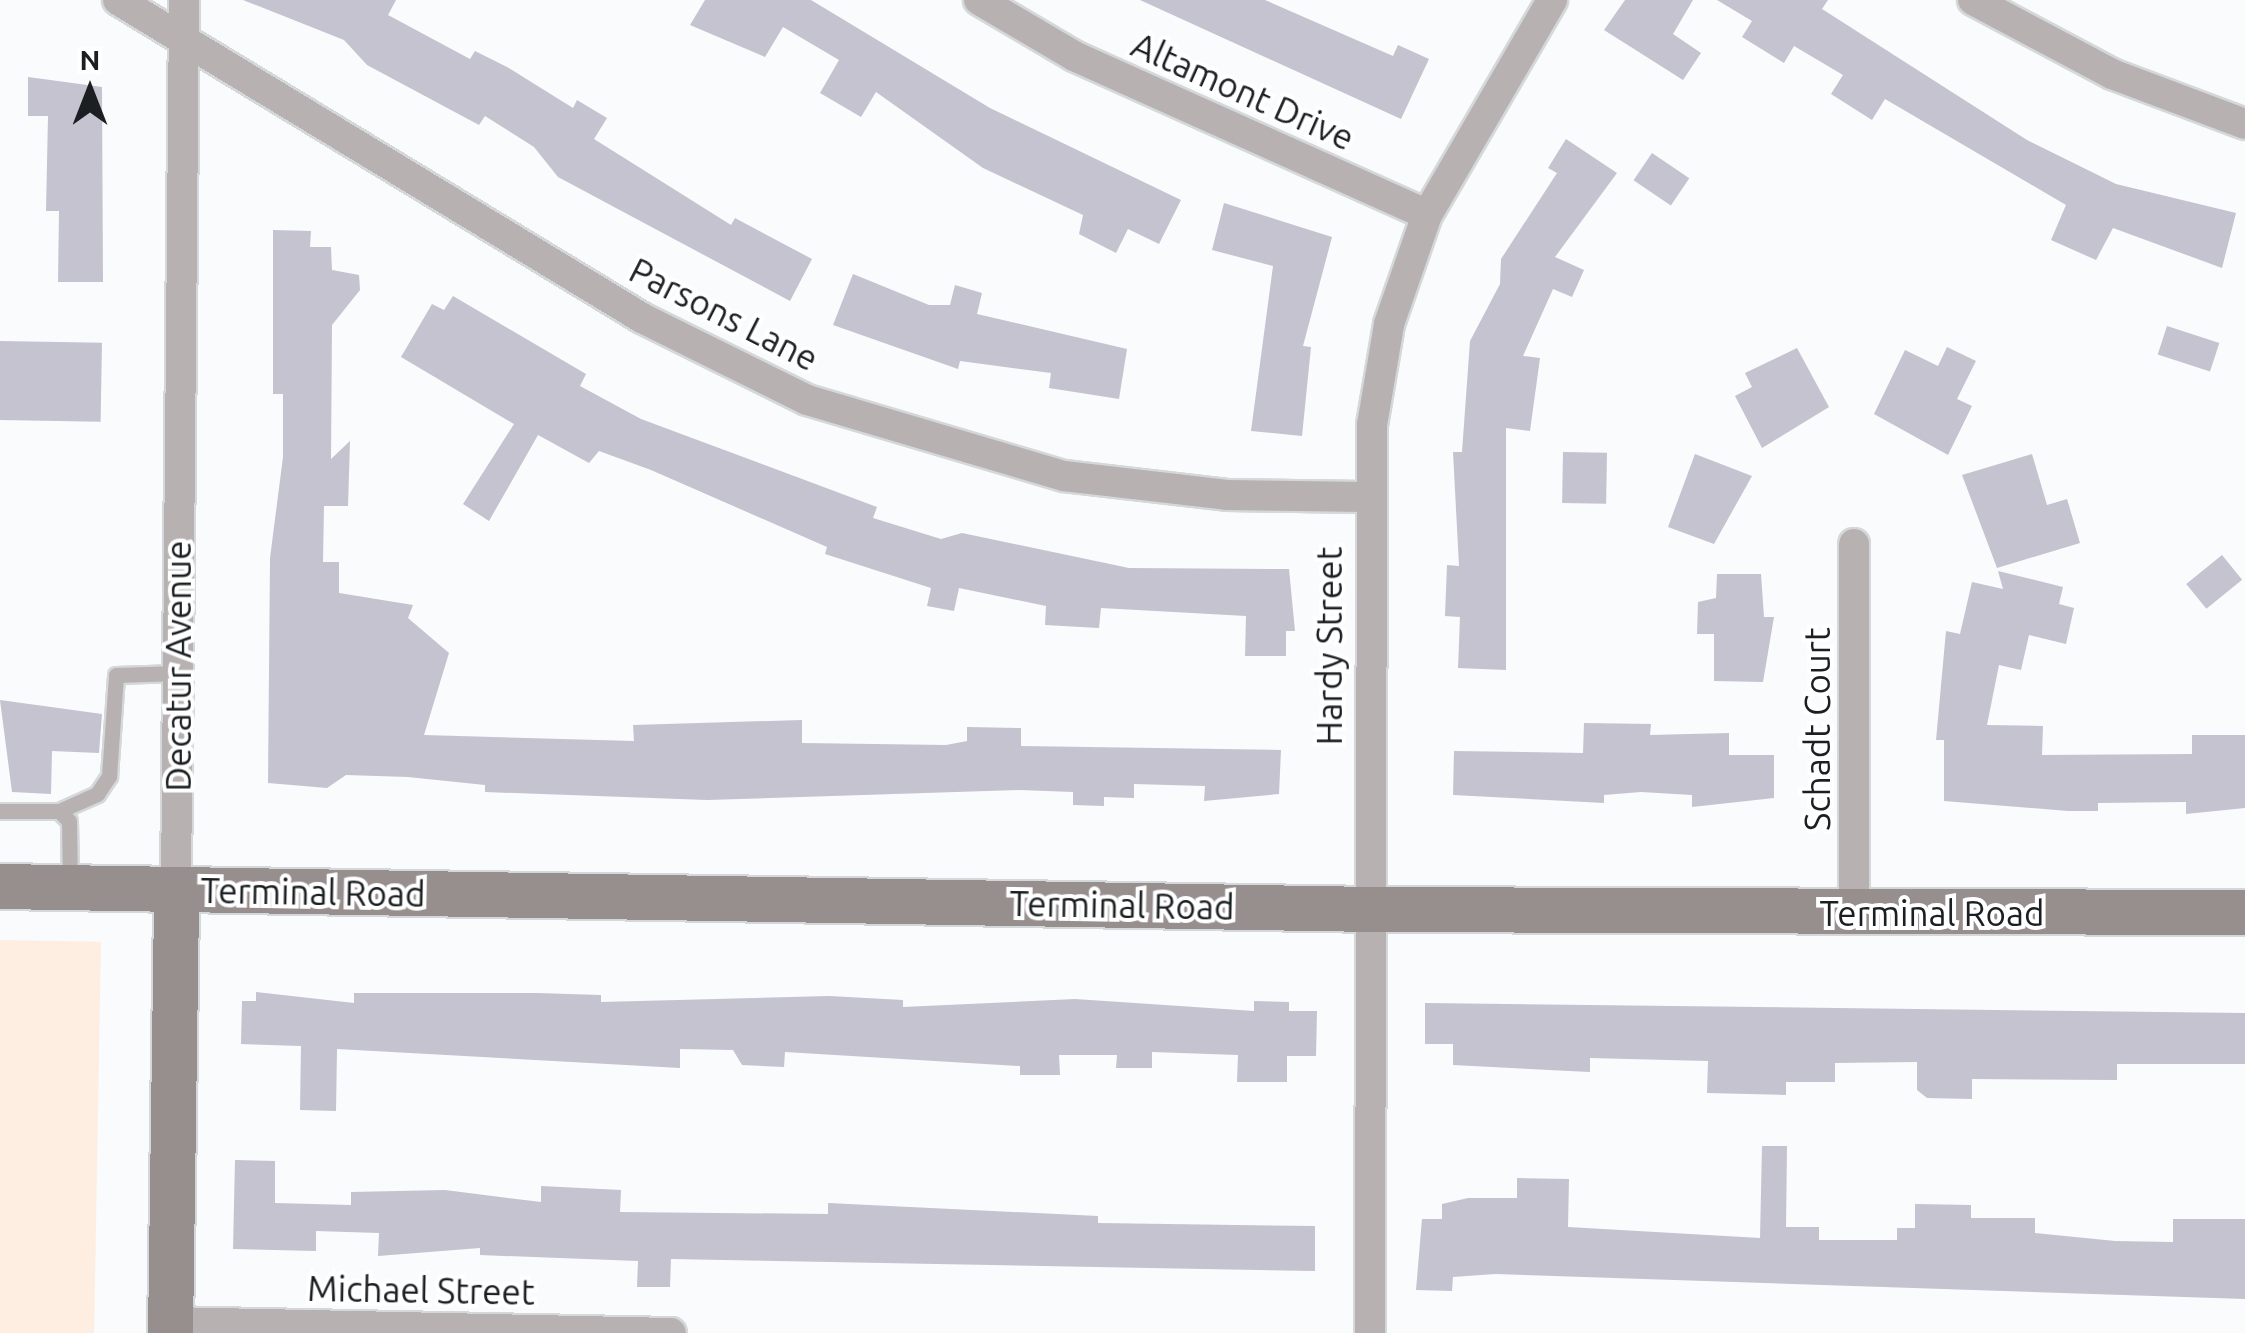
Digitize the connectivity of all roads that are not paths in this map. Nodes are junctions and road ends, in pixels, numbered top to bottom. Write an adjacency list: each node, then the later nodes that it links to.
1 (118, 0): 7 (street, Parsons Lane)
2 (184, 0): 7 (street, Decatur Avenue)
3 (979, 0): 9 (street, Altamont Drive)
4 (1552, 0): 9 (street, Hardy Street)
5 (1973, 0): 6 (street)
6 (2009, 9): 8 (street)
7 (182, 38): 10 (street, Parsons Lane); 12 (street, Decatur Avenue)
8 (2245, 124)
9 (1427, 215): 10 (street, Hardy Street)
10 (1365, 496): 18 (street, Hardy Street)
11 (1854, 544): 20 (street, Schadt Court)
12 (178, 673): 14 (lane); 17 (street, Decatur Avenue)
13 (0, 811): 14 (lane)
14 (59, 811): 16 (lane)
15 (0, 886): 16 (main road, Terminal Road)
16 (70, 887): 17 (main road, Terminal Road)
17 (176, 890): 18 (main road, Terminal Road); 21 (main road, Decatur Avenue)
18 (1367, 909): 20 (main road, Terminal Road); 23 (street, Hardy Street)
19 (2245, 912): 20 (main road, Terminal Road)
20 (1854, 914)
21 (171, 1328): 22 (street, Michael Street)
22 (671, 1333)
23 (1370, 1333)

